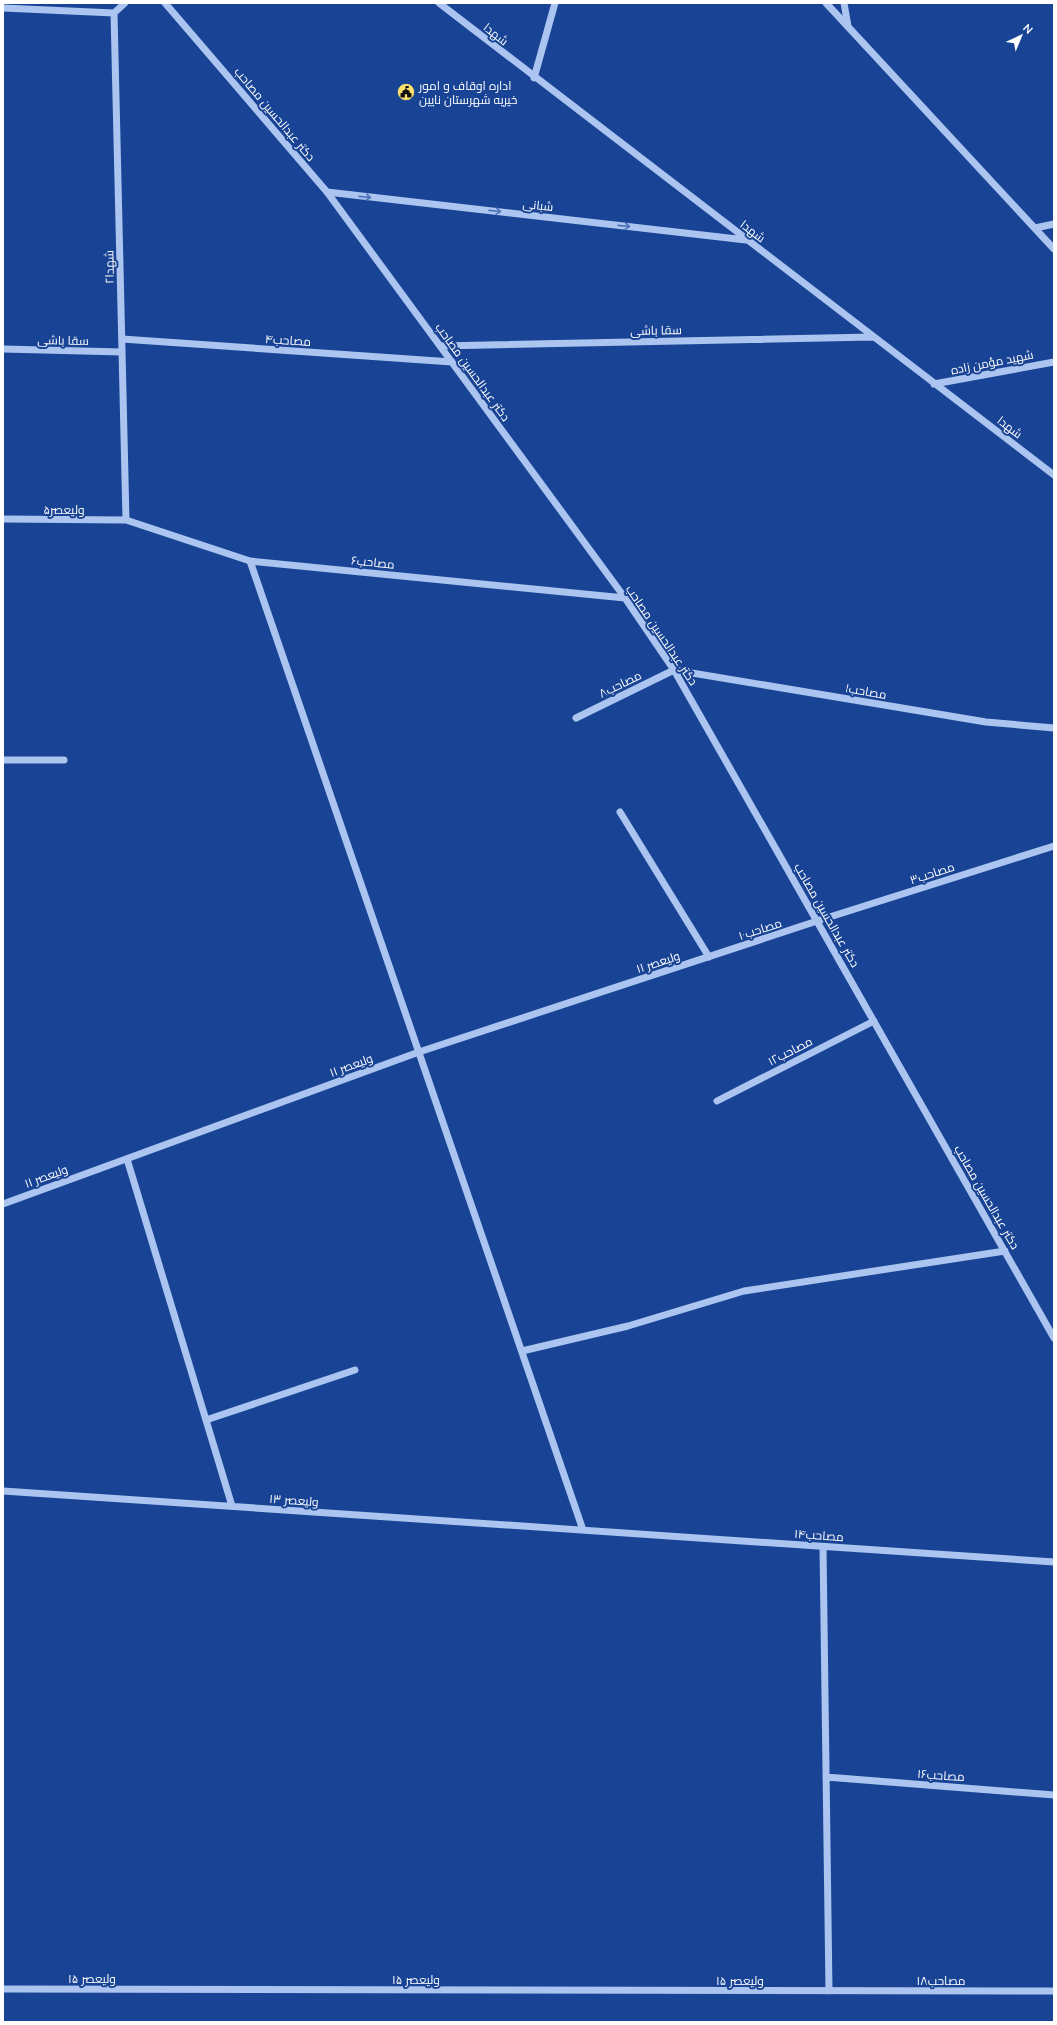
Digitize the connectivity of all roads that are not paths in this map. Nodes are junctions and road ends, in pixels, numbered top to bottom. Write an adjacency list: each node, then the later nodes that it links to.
1 (125, 3): 8 (street)
2 (165, 3): 11 (street, دکتر عبدالحسین مصاحب)
3 (439, 3): 10 (street, شهدا)
4 (556, 3): 10 (street)
5 (826, 3): 9 (street)
6 (844, 3): 9 (street)
7 (3, 8): 8 (street)
8 (114, 13): 17 (street, شهدا۲)
9 (848, 26): 13 (street)
10 (534, 78): 14 (street, شهدا)
11 (327, 192): 14 (street, شبانی, one-way to 14); 18 (street, دکتر عبدالحسین مصاحب)
12 (1054, 224): 13 (street)
13 (1035, 228): 15 (street)
14 (747, 240): 16 (street, شهدا)
15 (1054, 249)
16 (873, 337): 18 (street, سقا باشی); 23 (street, شهدا)
17 (122, 339): 20 (street, شهدا۲); 21 (street, مصاحب۴)
18 (440, 346): 21 (street, دکتر عبدالحسین مصاحب)
19 (3, 350): 20 (street, سقا باشی)
20 (122, 352): 26 (street, شهدا۲)
21 (452, 362): 28 (street, دکتر عبدالحسین مصاحب)
22 (1054, 362): 23 (street, شهید مؤمن زاده)
23 (934, 384): 24 (street, شهدا)
24 (1054, 475)
25 (3, 519): 26 (street, ولیعصر۵)
26 (126, 520): 27 (street, مصاحب۶)
27 (250, 561): 28 (street, مصاحب۶); 39 (street)
28 (625, 598): 29 (street, دکتر عبدالحسین مصاحب)
29 (674, 670): 30 (street, مصاحب۸); 31 (street, مصاحب۱); 36 (street, دکتر عبدالحسین مصاحب)
30 (576, 718)
31 (1054, 728)
32 (3, 760): 33 (street)
33 (64, 760)
34 (620, 812): 37 (street)
35 (1054, 846): 36 (street, مصاحب۳)
36 (818, 921): 37 (street, مصاحب۱۰); 38 (street, دکتر عبدالحسین مصاحب)
37 (709, 957): 39 (street, ولیعصر ۱۱)
38 (874, 1021): 40 (street, مصاحب۱۲); 43 (street, دکتر عبدالحسین مصاحب)
39 (419, 1052): 41 (street, ولیعصر ۱۱); 45 (street)
40 (717, 1101)
41 (127, 1159): 42 (street, ولیعصر ۱۱); 47 (street)
42 (3, 1204)
43 (1005, 1252): 44 (street, دکتر عبدالحسین مصاحب); 45 (street)
44 (1054, 1338)
45 (522, 1351): 50 (street)
46 (355, 1370): 47 (street)
47 (206, 1420): 49 (street)
48 (3, 1491): 49 (street, ولیعصر ۱۳)
49 (232, 1506): 50 (street, ولیعصر ۱۳)
50 (583, 1530): 51 (street, مصاحب۱۴)
51 (823, 1547): 52 (street, مصاحب۱۴); 53 (street)
52 (1054, 1562)
53 (826, 1777): 54 (street, مصاحب۱۶); 57 (street)
54 (1054, 1795)
55 (3, 1989): 57 (street, ولیعصر ۱۵)
56 (1054, 1991): 57 (street, مصاحب۱۸)
57 (829, 1992)

